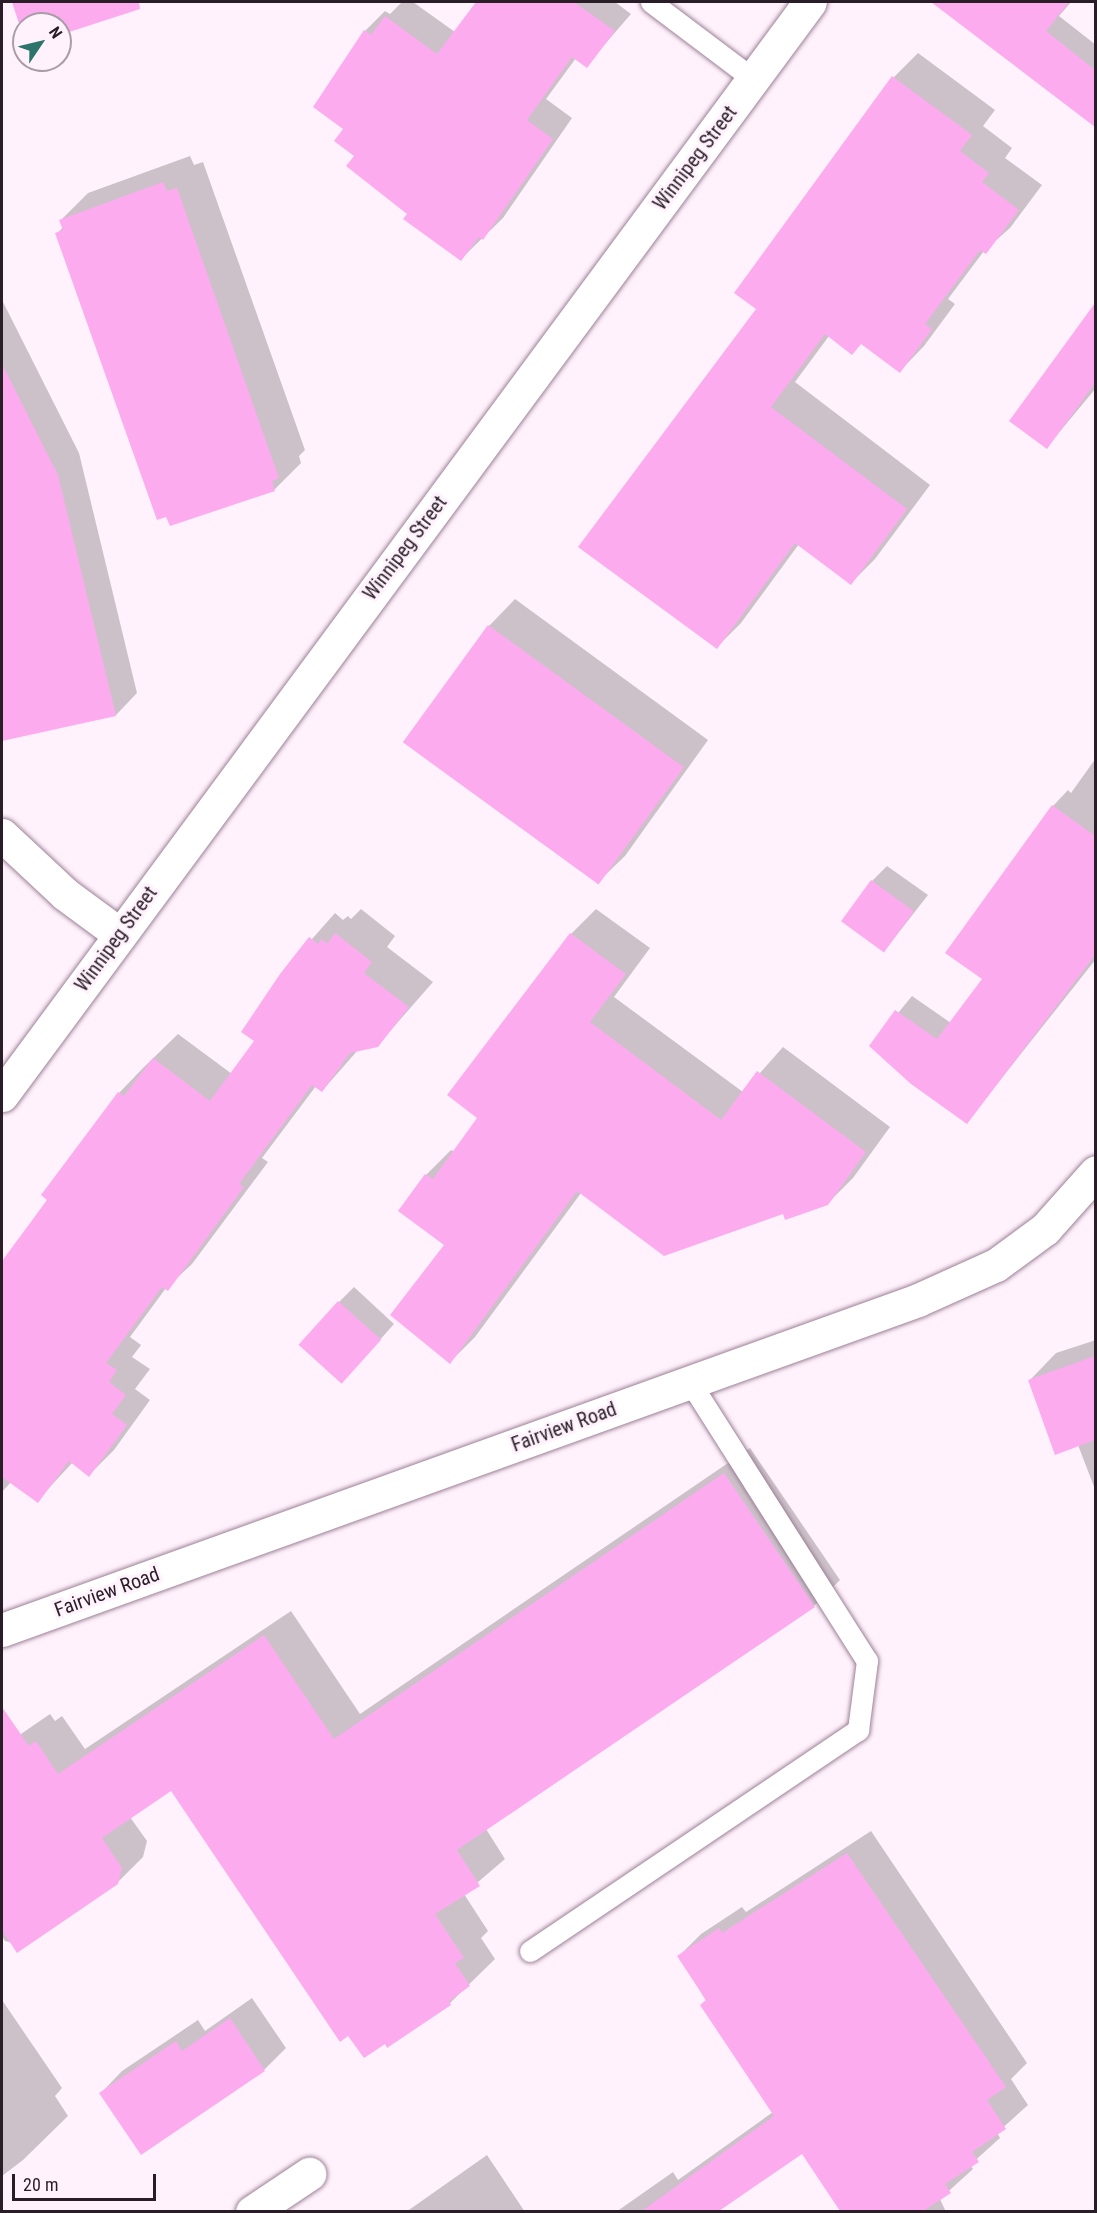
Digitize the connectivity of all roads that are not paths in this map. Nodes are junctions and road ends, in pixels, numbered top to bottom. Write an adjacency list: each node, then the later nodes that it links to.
1 (651, 2): 3 (lane)
2 (810, 2): 3 (street, Winnipeg Street)
3 (753, 79): 5 (street, Winnipeg Street)
4 (2, 835): 5 (street)
5 (119, 934): 6 (street, Winnipeg Street)
6 (2, 1095)
7 (1095, 1172): 8 (street, Fairview Road)
8 (690, 1382): 9 (street, Fairview Road); 10 (lane)
9 (2, 1630)
10 (530, 1951)
11 (309, 2174): 12 (street)
12 (252, 2211)

